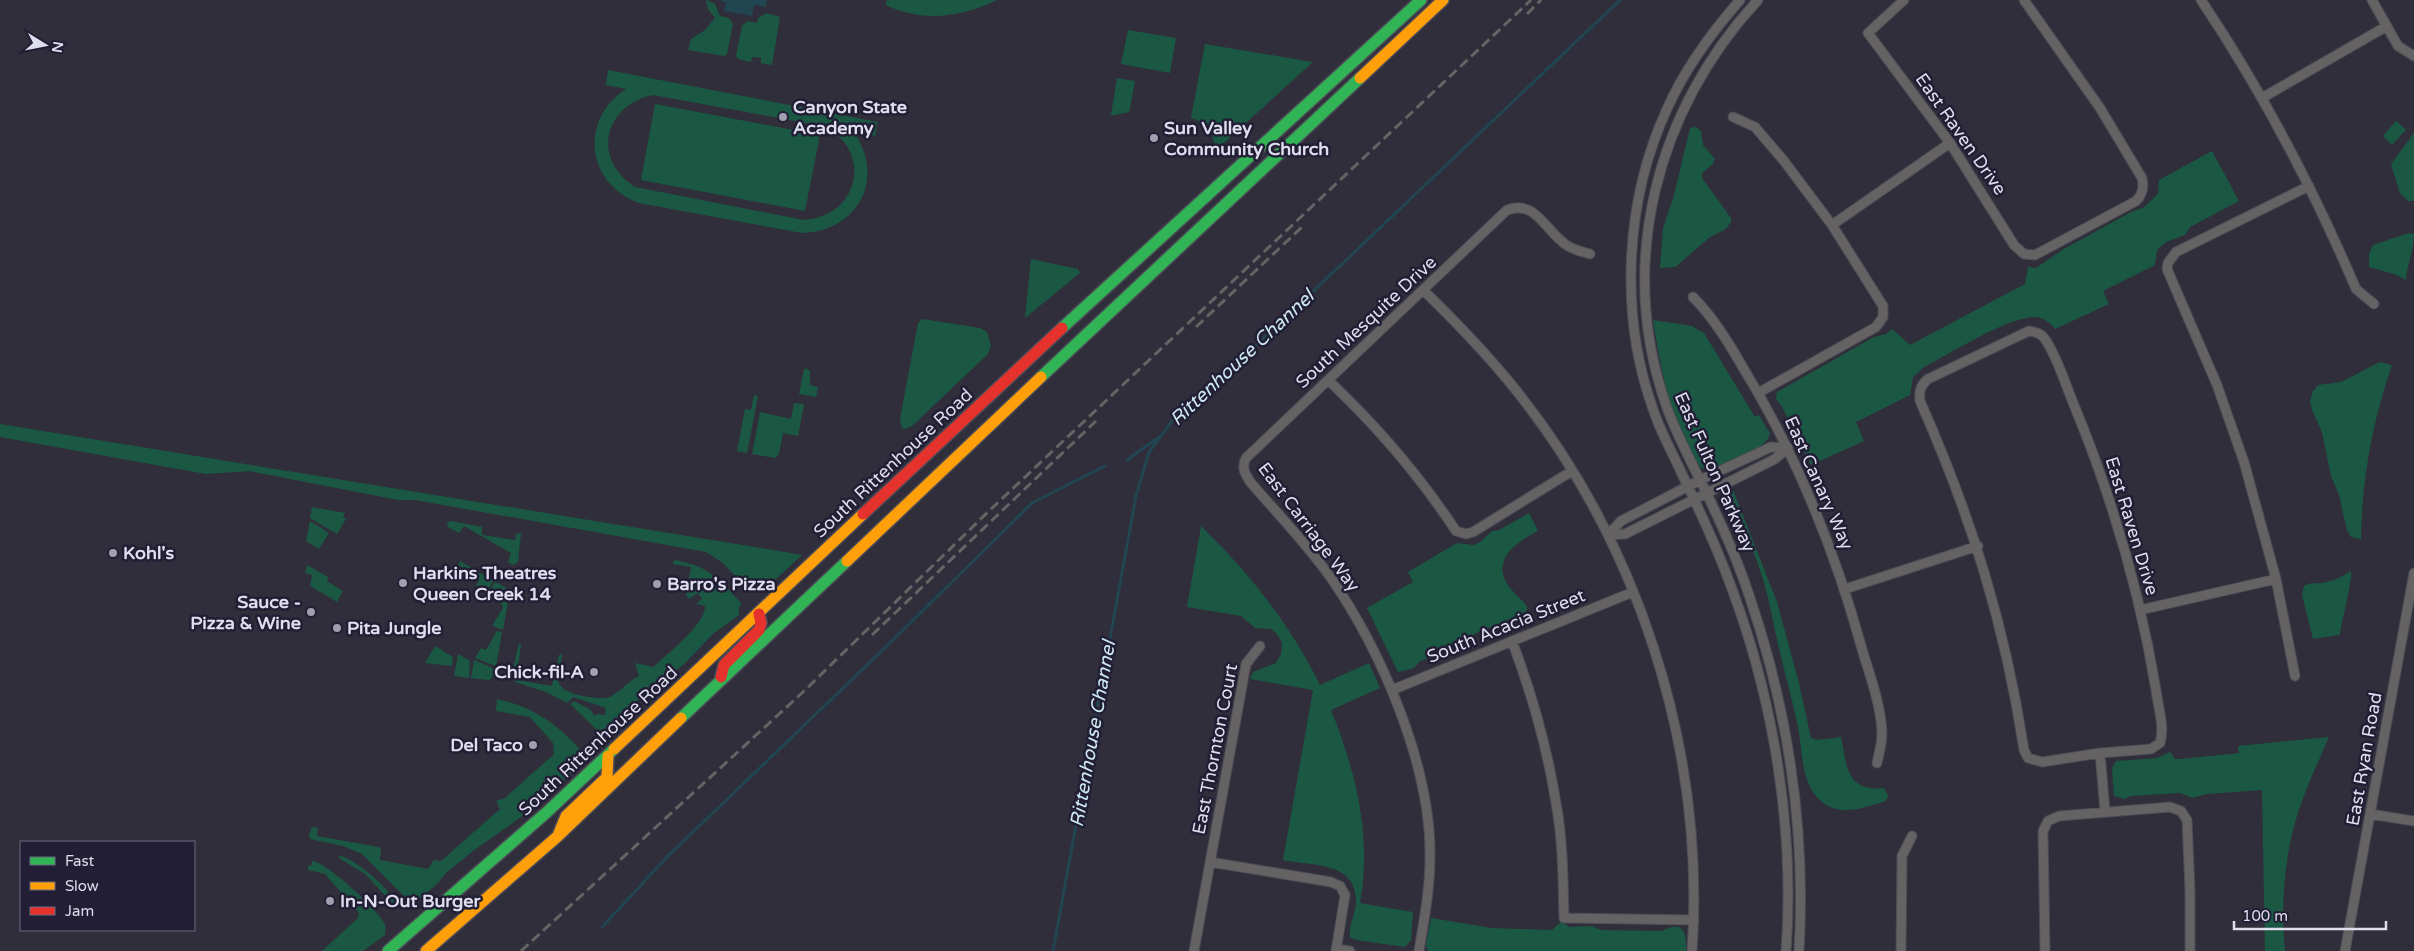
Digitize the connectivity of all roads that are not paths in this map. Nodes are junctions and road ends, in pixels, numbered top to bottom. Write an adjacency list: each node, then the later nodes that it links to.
1 (1421, 0): 20 (main road, South Rittenhouse Road)
2 (1443, 0): 21 (main road)
3 (1740, 0): 28 (street, East Fulton Parkway)
4 (1758, 0): 27 (street, East Fulton Parkway)
5 (1904, 0): 13 (street, East Raven Drive)
6 (2024, 0): 13 (street, East Raven Drive)
7 (2201, 0): 11 (street)
8 (2372, 0): 9 (street)
9 (2387, 26): 10 (street); 11 (street)
10 (2414, 56)
11 (2262, 98): 14 (street)
12 (1733, 117): 15 (street)
13 (1950, 143): 15 (street)
14 (2309, 186): 19 (street); 34 (street)
15 (1832, 225): 23 (street)
16 (1590, 254): 17 (street, South Mesquite Drive)
17 (1423, 290): 22 (street, South Mesquite Drive); 26 (street)
18 (1693, 297): 23 (street, East Canary Way)
19 (2374, 304)
20 (1032, 355): 21 (main road); 38 (main road, South Rittenhouse Road)
21 (1048, 371): 42 (main road)
22 (1328, 380): 25 (street, South Mesquite Drive); 26 (street)
23 (1758, 393): 24 (street, East Canary Way)
24 (1788, 448): 27 (street); 29 (street); 35 (street, East Canary Way)
25 (1243, 466): 43 (street, East Carriage Way)
26 (1572, 471): 31 (street)
27 (1700, 480): 28 (street); 29 (street, East Fulton Parkway)
28 (1688, 487): 30 (street, East Fulton Parkway); 31 (street)
29 (1706, 492): 30 (street); 63 (street, East Fulton Parkway)
30 (1694, 499): 31 (street); 62 (street, East Fulton Parkway)
31 (1608, 535): 36 (street)
32 (1978, 546): 35 (street); 37 (street, East Raven Drive); 44 (street)
33 (2414, 573): 48 (street, East Ryan Road)
34 (2276, 579): 37 (street); 41 (street)
35 (1845, 589): 46 (street, East Canary Way)
36 (1633, 592): 39 (street, South Acacia Street); 53 (street)
37 (2140, 610): 44 (street, East Raven Drive)
38 (759, 614): 42 (main road); 45 (main road, South Rittenhouse Road)
39 (1512, 641): 43 (street, South Acacia Street); 53 (street)
40 (1260, 646): 52 (street, East Thornton Court)
41 (2295, 676)
42 (719, 683): 50 (main road)
43 (1392, 690): 60 (street, East Carriage Way)
44 (2100, 753): 47 (street)
45 (608, 756): 50 (main road); 54 (main road, South Rittenhouse Road)
46 (1877, 763)
47 (2105, 811): 65 (street); 66 (street)
48 (2370, 814): 49 (street); 67 (street, East Ryan Road)
49 (2414, 821)
50 (558, 836): 55 (main road)
51 (1912, 836): 64 (street)
52 (1210, 862): 56 (street); 58 (street, East Thornton Court)
53 (1694, 920): 61 (street)
54 (413, 931): 55 (main road); 57 (main road, South Rittenhouse Road)
55 (427, 950)
56 (1336, 950): 59 (street)
57 (388, 951)
58 (1194, 951)
59 (1350, 951)
60 (1418, 951)
61 (1692, 951)
62 (1786, 951)
63 (1799, 951)
64 (1901, 951)
65 (2045, 951)
66 (2190, 951)
67 (2345, 951)

